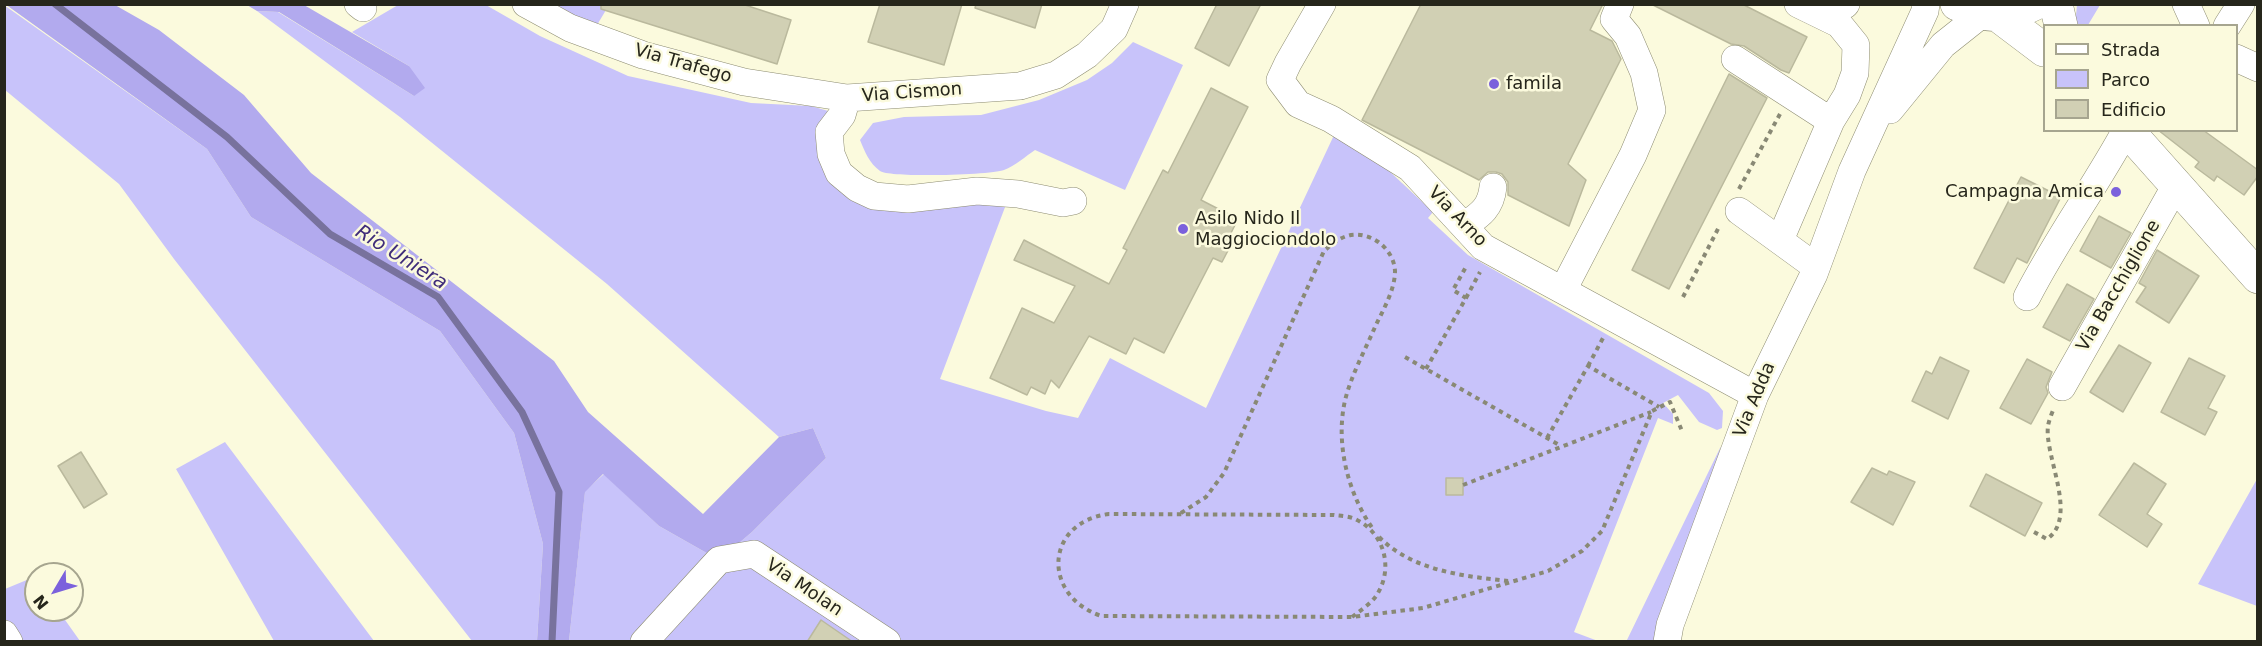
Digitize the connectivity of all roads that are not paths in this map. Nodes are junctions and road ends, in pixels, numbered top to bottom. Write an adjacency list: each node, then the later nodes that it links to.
1 (526, 4): 19 (street, Via Trafego)
2 (1125, 4): 19 (street, Via Cismon)
3 (1322, 4): 28 (street, Via Arno)
4 (1620, 4): 32 (street)
5 (1798, 4): 20 (street)
6 (1926, 4): 23 (street, Via Adda)
7 (2034, 4): 11 (main road)
8 (2056, 4): 12 (main road)
9 (2186, 4): 13 (street)
10 (2241, 4): 14 (street)
11 (1979, 12): 15 (main road); 23 (street, Via Adda)
12 (2061, 24)
13 (2195, 24)
14 (2228, 24)
15 (2043, 49)
16 (2238, 59): 18 (street)
17 (1735, 60): 20 (street)
18 (2258, 68)
19 (847, 98): 26 (street, Via Cismon)
20 (1832, 121): 29 (street)
21 (2126, 132): 33 (street)
22 (2129, 132): 24 (main road)
23 (1855, 164): 30 (street, Via Adda)
24 (2176, 186): 31 (main road); 34 (street, Via Bacchiglione)
25 (1493, 187): 28 (street)
26 (1073, 201)
27 (1739, 211): 29 (street)
28 (1464, 226): 32 (street, Via Arno)
29 (1780, 240): 30 (street)
30 (1816, 267): 35 (street, Via Adda)
31 (2258, 277)
32 (1563, 290): 35 (street, Via Arno)
33 (2027, 297)
34 (2062, 387)
35 (1755, 395): 40 (street, Via Adda)
36 (4, 634): 38 (street)
37 (651, 639): 39 (street, Via Molan)
38 (9, 642)
39 (887, 642)
40 (1667, 642)

